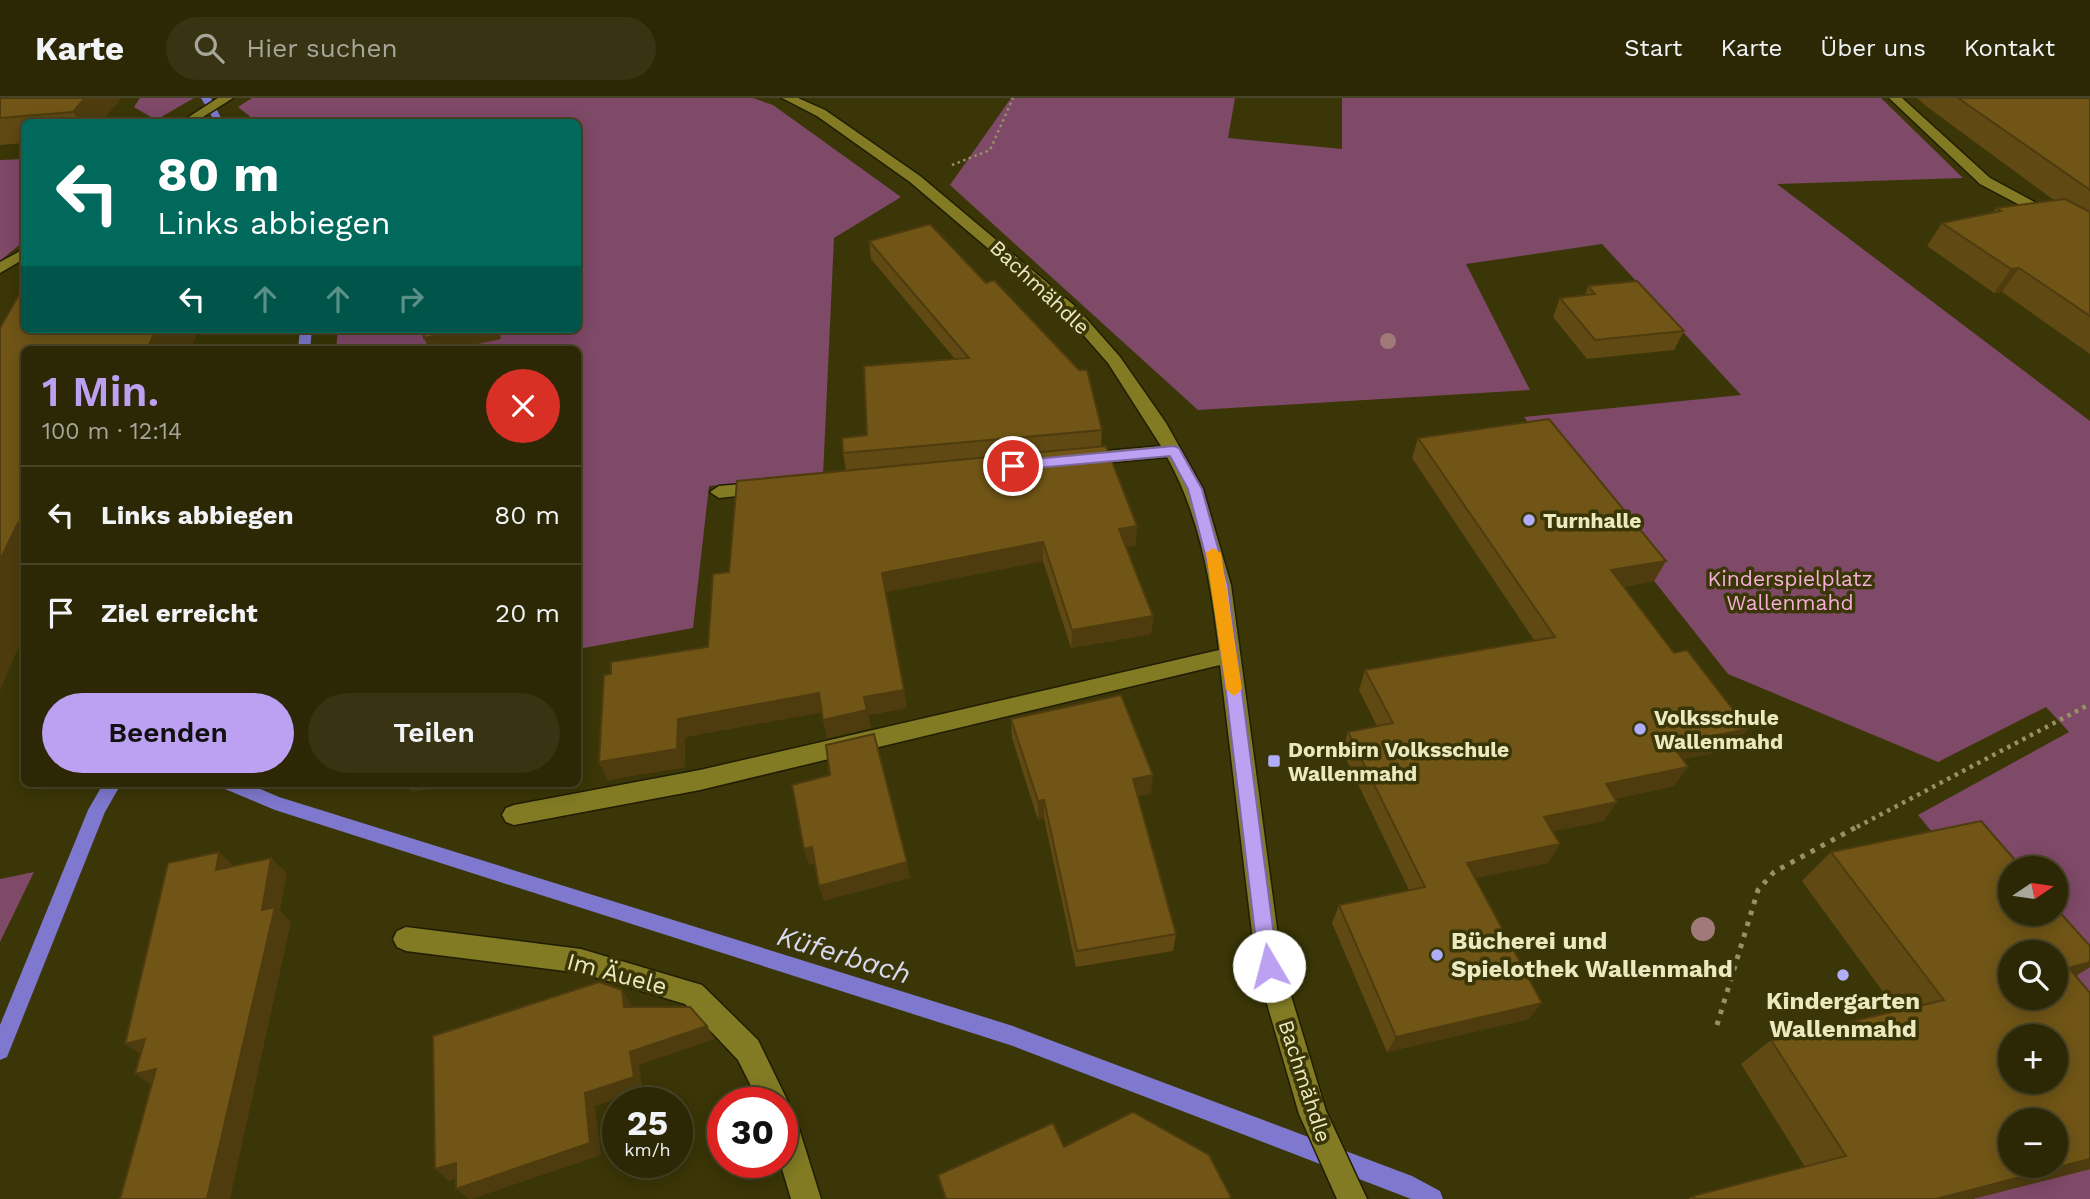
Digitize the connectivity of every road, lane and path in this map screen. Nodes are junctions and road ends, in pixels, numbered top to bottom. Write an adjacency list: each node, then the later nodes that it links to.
1 (227, 98): 5 (street)
2 (788, 98): 6 (street, Bachmähdle)
3 (1013, 98): 6 (path)
4 (1895, 98): 7 (street)
5 (192, 119)
6 (915, 179): 10 (street, Bachmähdle)
7 (2090, 238)
8 (21, 255): 9 (street)
9 (0, 270)
10 (1174, 451): 11 (street); 14 (street, Bachmähdle)
11 (1063, 461)
12 (788, 486): 13 (street)
13 (719, 492)
14 (1230, 655): 16 (street); 22 (street, Bachmähdle)
15 (2090, 704): 18 (path)
16 (514, 815)
17 (405, 939): 19 (street, Im Äuele)
18 (1717, 1025)
19 (766, 1087)
20 (798, 1172): 21 (street)
21 (806, 1199)
22 (1352, 1199)

